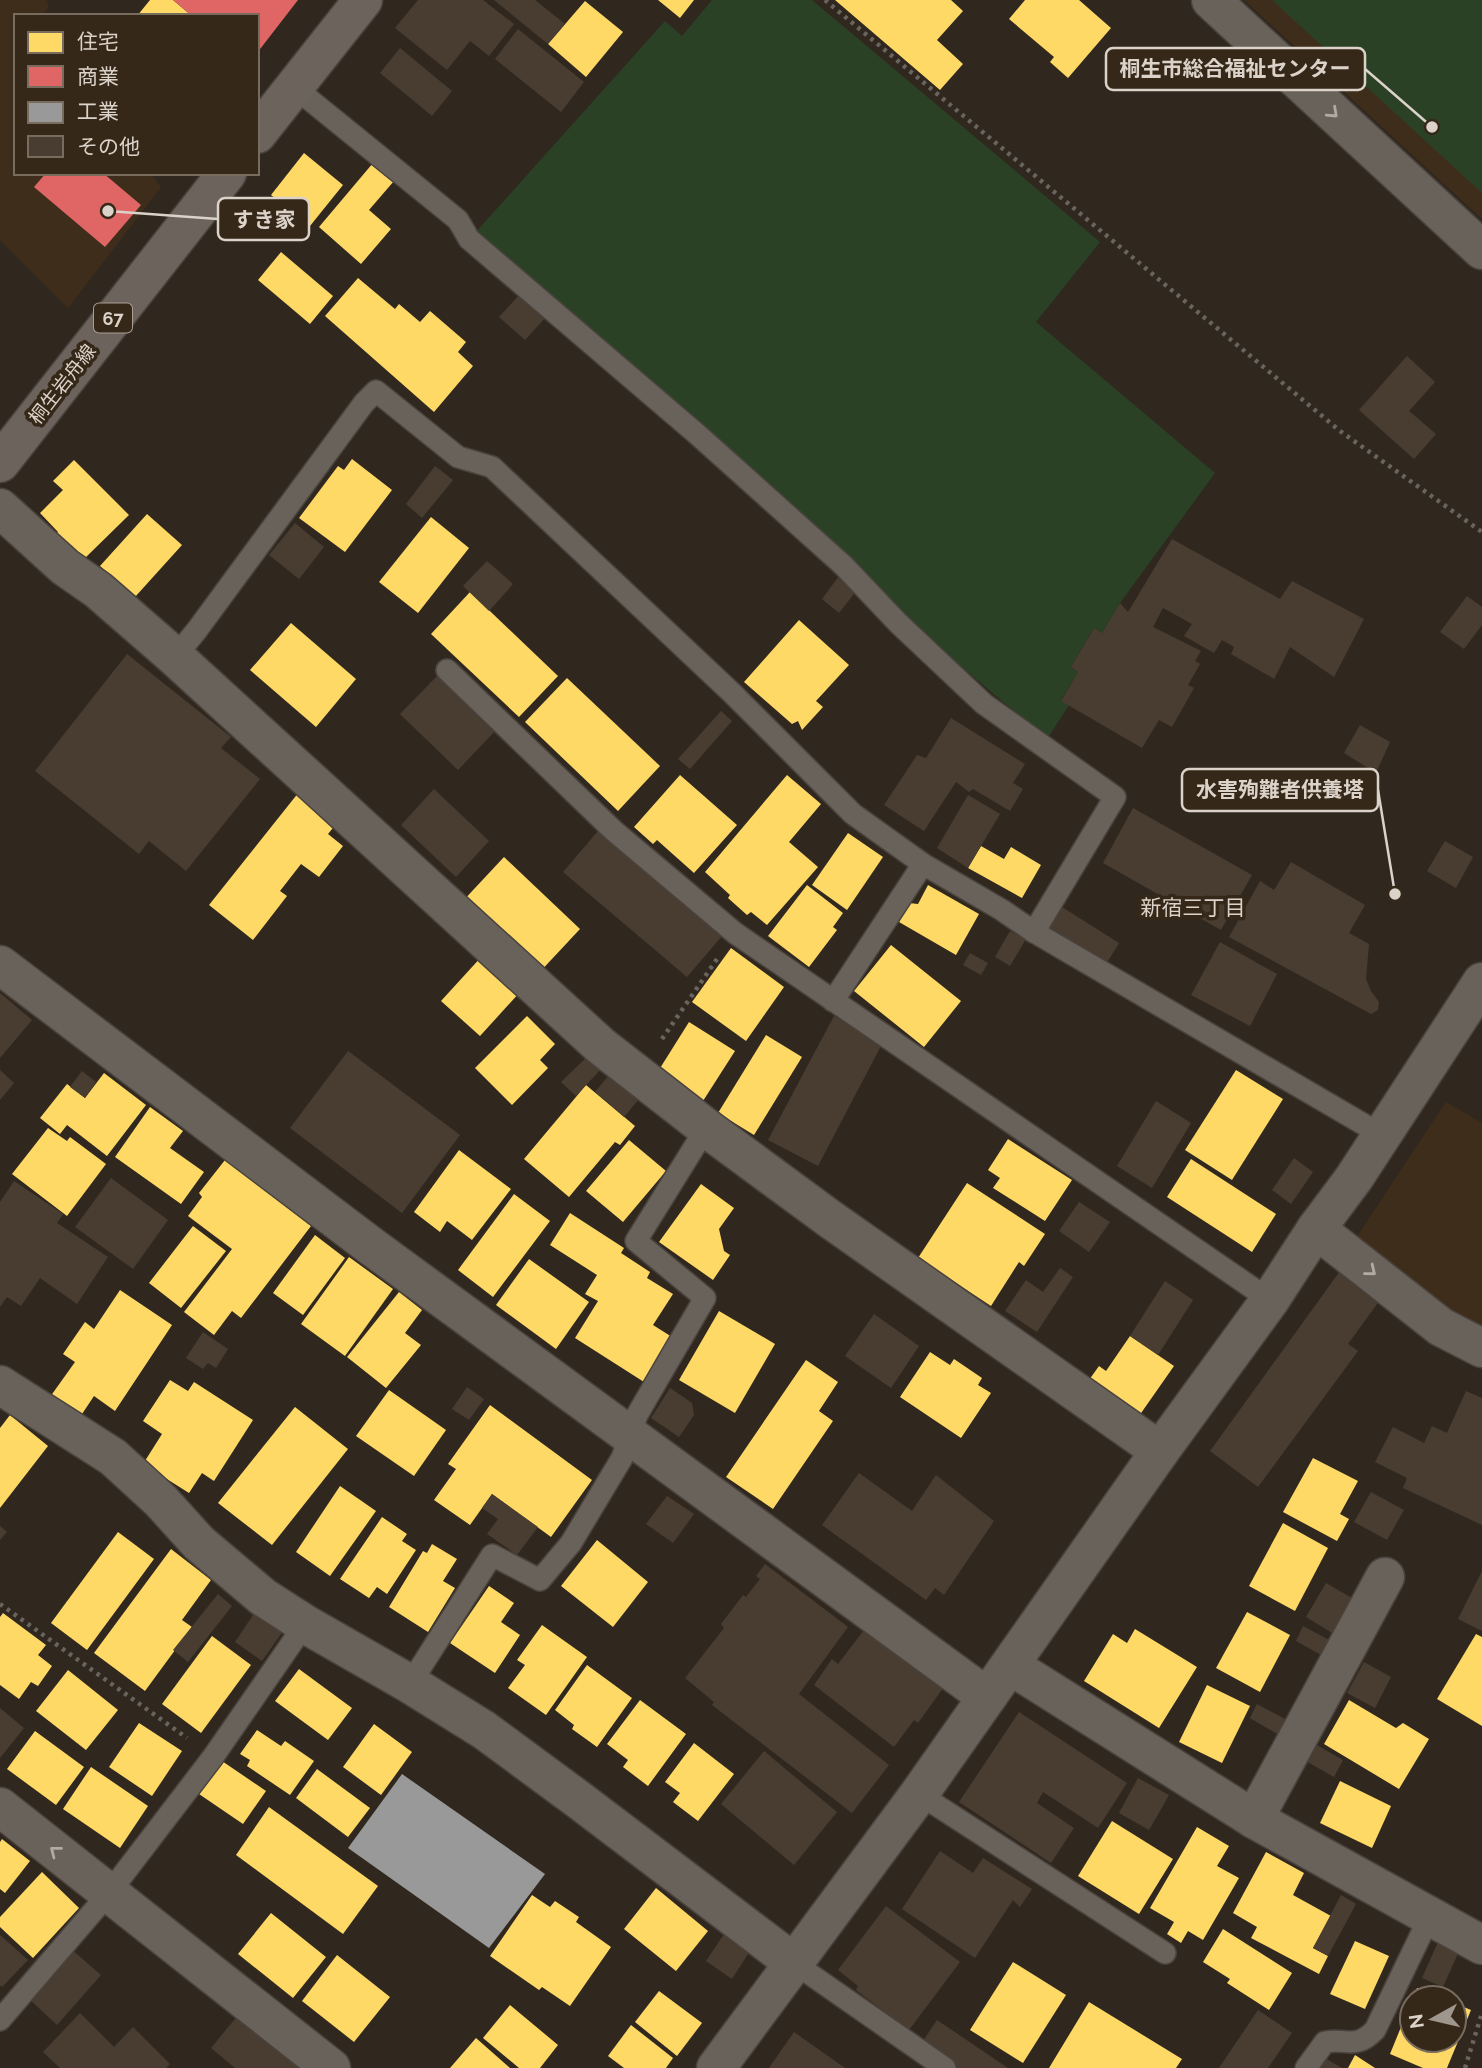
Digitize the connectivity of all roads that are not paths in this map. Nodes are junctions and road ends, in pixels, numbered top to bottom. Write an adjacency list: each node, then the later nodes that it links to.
1 (363, 0): 3 (main road)
2 (1210, 0): 6 (street, one-way to 6)
3 (295, 87): 4 (main road); 12 (lane)
4 (259, 132)
5 (225, 175): 7 (main road, 桐生岩舟線 / 67)
6 (1482, 250)
7 (0, 463)
8 (0, 508): 9 (street)
9 (175, 657): 11 (lane); 16 (street)
10 (447, 670): 15 (lane)
11 (923, 864): 12 (lane); 15 (lane)
12 (1034, 932): 17 (lane)
13 (0, 965): 22 (street)
14 (1482, 982): 17 (street)
15 (833, 1001): 19 (lane)
16 (709, 1130): 22 (lane); 23 (street)
17 (1382, 1135): 18 (street)
18 (1316, 1229): 19 (street); 20 (street, one-way to 20)
19 (1270, 1300): 23 (street)
20 (1482, 1348)
21 (0, 1385): 25 (street)
22 (629, 1437): 27 (lane); 28 (street)
23 (1160, 1451): 26 (street)
24 (1385, 1577): 31 (street)
25 (305, 1624): 27 (street); 32 (lane)
26 (1011, 1666): 28 (street); 31 (street)
27 (410, 1684): 36 (street)
28 (987, 1698): 29 (street)
29 (919, 1794): 35 (lane); 36 (street)
30 (0, 1807): 32 (street, one-way to 30)
31 (1254, 1819): 33 (street)
32 (109, 1893): 37 (lane); 38 (street)
33 (1430, 1916): 34 (street); 41 (lane)
34 (1482, 1945)
35 (1165, 1953)
36 (794, 1963): 39 (street); 40 (lane)
37 (0, 2020)
38 (331, 2068)
39 (716, 2068)
40 (945, 2068)
41 (1306, 2068)

